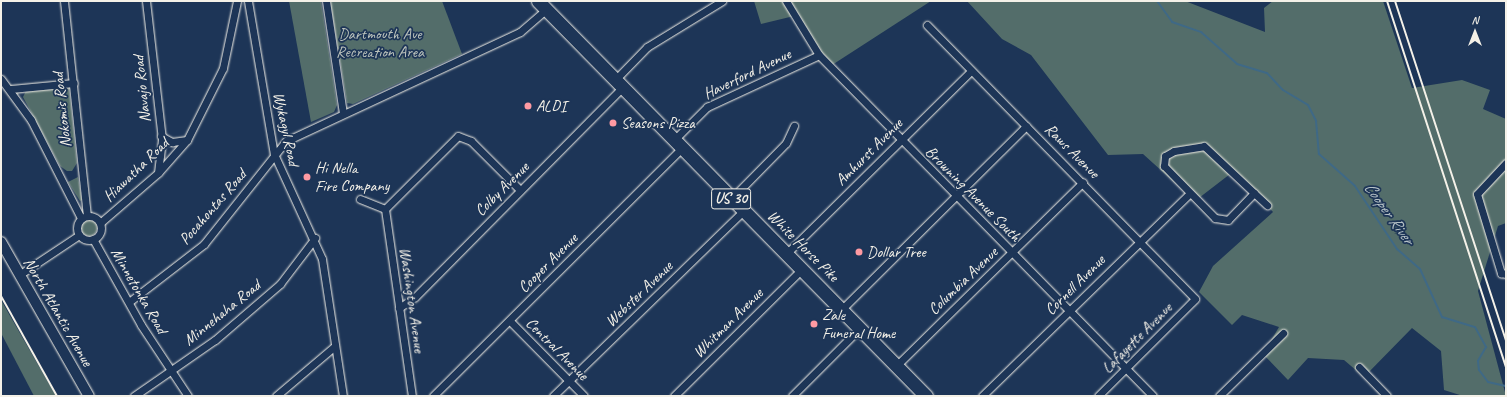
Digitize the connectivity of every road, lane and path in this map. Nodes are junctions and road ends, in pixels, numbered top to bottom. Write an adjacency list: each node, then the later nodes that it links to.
1 (64, 1): 14 (street, Nokomis Road)
2 (146, 1): 20 (street, Navajo Road)
3 (238, 1): 21 (street, Hiawatha Road)
4 (248, 1): 24 (street, Wykagyl Road)
5 (326, 1): 17 (street)
6 (722, 1): 8 (street, Colby Avenue)
7 (786, 1): 11 (street, Browning Avenue South)
8 (713, 3): 15 (street, Colby Avenue)
9 (542, 5): 15 (highway, White Horse Pike / US 30); 17 (street, Pocahontas Road)
10 (927, 25): 12 (street, Raws Avenue)
11 (819, 55): 22 (street, Browning Avenue South); 23 (street, Haverford Avenue)
12 (971, 70): 19 (street, Raws Avenue); 22 (street, Amhurst Avenue)
13 (1, 79): 16 (street)
14 (74, 83): 16 (street); 37 (street, Nokomis Road)
15 (619, 84): 23 (highway, White Horse Pike / US 30); 28 (street, Colby Avenue)
16 (11, 89): 37 (street)
17 (343, 113): 24 (street, Pocahontas Road)
18 (794, 126): 33 (street)
19 (1026, 126): 27 (street, Raws Avenue); 31 (street)
20 (161, 136): 21 (street); 26 (street, Navajo Road)
21 (187, 140): 26 (street, Hiawatha Road)
22 (901, 140): 31 (street, Browning Avenue South); 45 (street, Amhurst Avenue)
23 (678, 144): 33 (highway, White Horse Pike / US 30); 54 (street, Cooper Avenue)
24 (274, 154): 40 (street, Wykagyl Road); 50 (street, Pocahontas Road)
25 (1506, 163): 47 (street)
26 (158, 173): 38 (street, Hiawatha Road)
27 (1083, 182): 42 (street, Raws Avenue); 44 (street, Columbia Avenue)
28 (520, 190): 35 (street); 51 (street, Colby Avenue)
29 (1254, 193): 30 (street); 30 (street); 34 (street)
30 (1188, 194): 42 (street, Cornell Avenue)
31 (956, 196): 44 (street, Browning Avenue South); 53 (street)
32 (360, 198): 35 (street)
33 (731, 199): 36 (highway, White Horse Pike / US 30)
34 (1266, 205)
35 (385, 209): 51 (street, Washington Avenue)
36 (744, 211): 45 (highway, White Horse Pike / US 30); 62 (street, Webster Avenue)
37 (84, 217): 38 (street, Hiawatha Road); 39 (street)
38 (100, 223): 41 (street, Hiawatha Road)
39 (79, 235): 41 (street); 48 (street)
40 (315, 238): 57 (street, Wykagyl Road); 61 (street, Minnehaha Road)
41 (93, 239): 50 (street, Minnetonka Road)
42 (1140, 240): 49 (street, Raws Avenue); 52 (street, Cornell Avenue)
43 (1, 242): 48 (street, North Atlantic Avenue)
44 (1011, 252): 52 (street, Browning Avenue South); 58 (street, Columbia Avenue)
45 (786, 254): 46 (highway, White Horse Pike / US 30)
46 (802, 269): 53 (highway, White Horse Pike / US 30); 72 (street, Whitman Avenue)
47 (1504, 273)
48 (19, 275): 63 (street, North Atlantic Avenue)
49 (1196, 299): 60 (street, Lafayette Avenue)
50 (129, 302): 61 (street, Minnetonka Road)
51 (399, 308): 68 (street, Washington Avenue)
52 (1070, 309): 60 (street, Browning Avenue South); 75 (street, Cornell Avenue)
53 (841, 310): 55 (highway, White Horse Pike / US 30)
54 (510, 321): 62 (street, Central Avenue); 69 (street, Cooper Avenue)
55 (860, 328): 58 (highway, White Horse Pike / US 30); 73 (street)
56 (1283, 333): 78 (street)
57 (335, 346): 66 (street); 67 (street, Wykagyl Road)
58 (896, 366): 74 (highway, White Horse Pike / US 30)
59 (1359, 367): 79 (street)
60 (1126, 369): 76 (street, Lafayette Avenue); 77 (street, Browning Avenue South)
61 (172, 371): 64 (street, Minnehaha Road); 65 (street, Minnetonka Road)
62 (569, 381): 70 (street, Webster Avenue); 71 (street, Central Avenue)
63 (89, 396)
64 (134, 396)
65 (188, 396)
66 (276, 396)
67 (343, 396)
68 (412, 396)
69 (433, 396)
70 (553, 396)
71 (584, 396)
72 (674, 396)
73 (792, 396)
74 (926, 396)
75 (982, 396)
76 (1098, 396)
77 (1152, 396)
78 (1219, 396)
79 (1388, 396)

